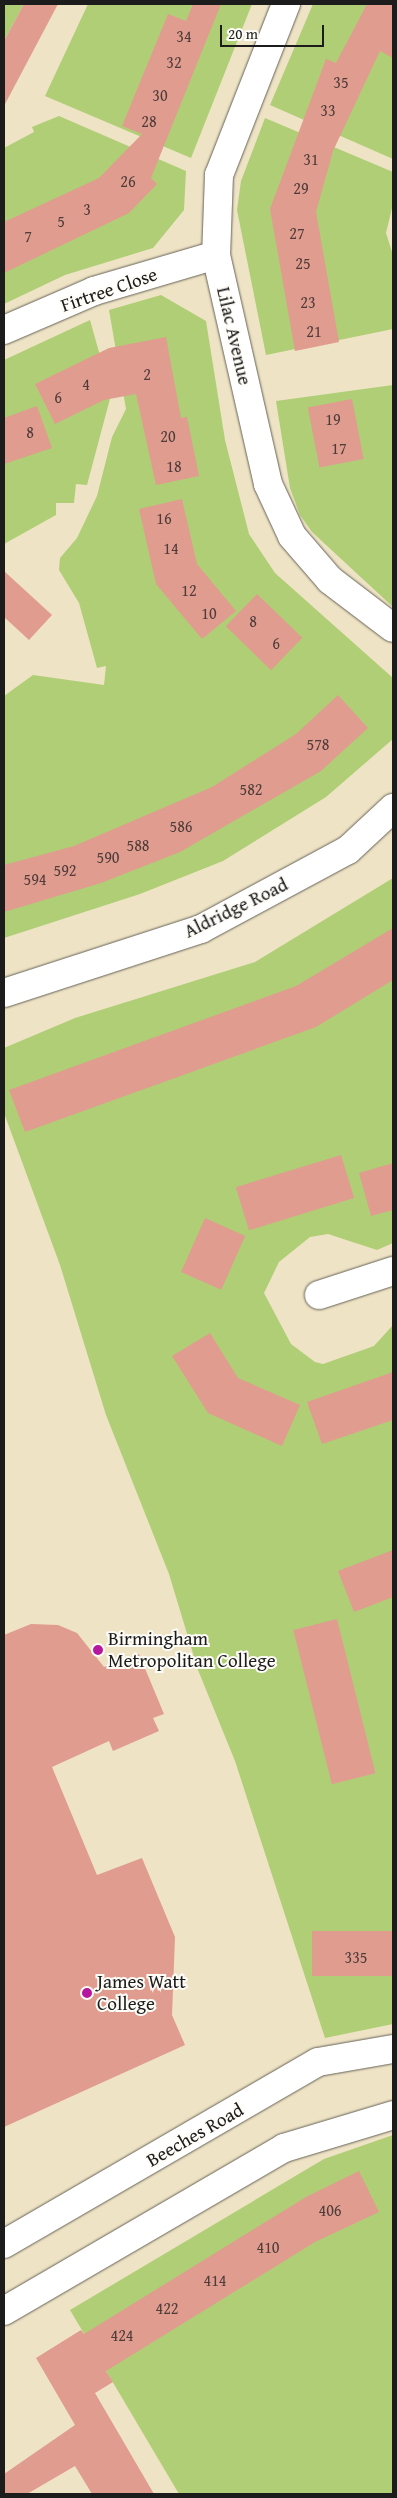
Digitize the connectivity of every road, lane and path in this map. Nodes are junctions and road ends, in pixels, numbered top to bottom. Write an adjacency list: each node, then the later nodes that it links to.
1 (286, 4): 2 (street, Lilac Avenue)
2 (216, 255): 3 (street, Firtree Close); 4 (street, Lilac Avenue)
3 (4, 330)
4 (393, 628)
5 (393, 808): 6 (street, Aldridge Road)
6 (4, 993)
7 (393, 1271): 8 (street)
8 (319, 1295)
9 (393, 2049): 11 (street, Beeches Road)
10 (393, 2115): 12 (street)
11 (4, 2244)
12 (4, 2311)

